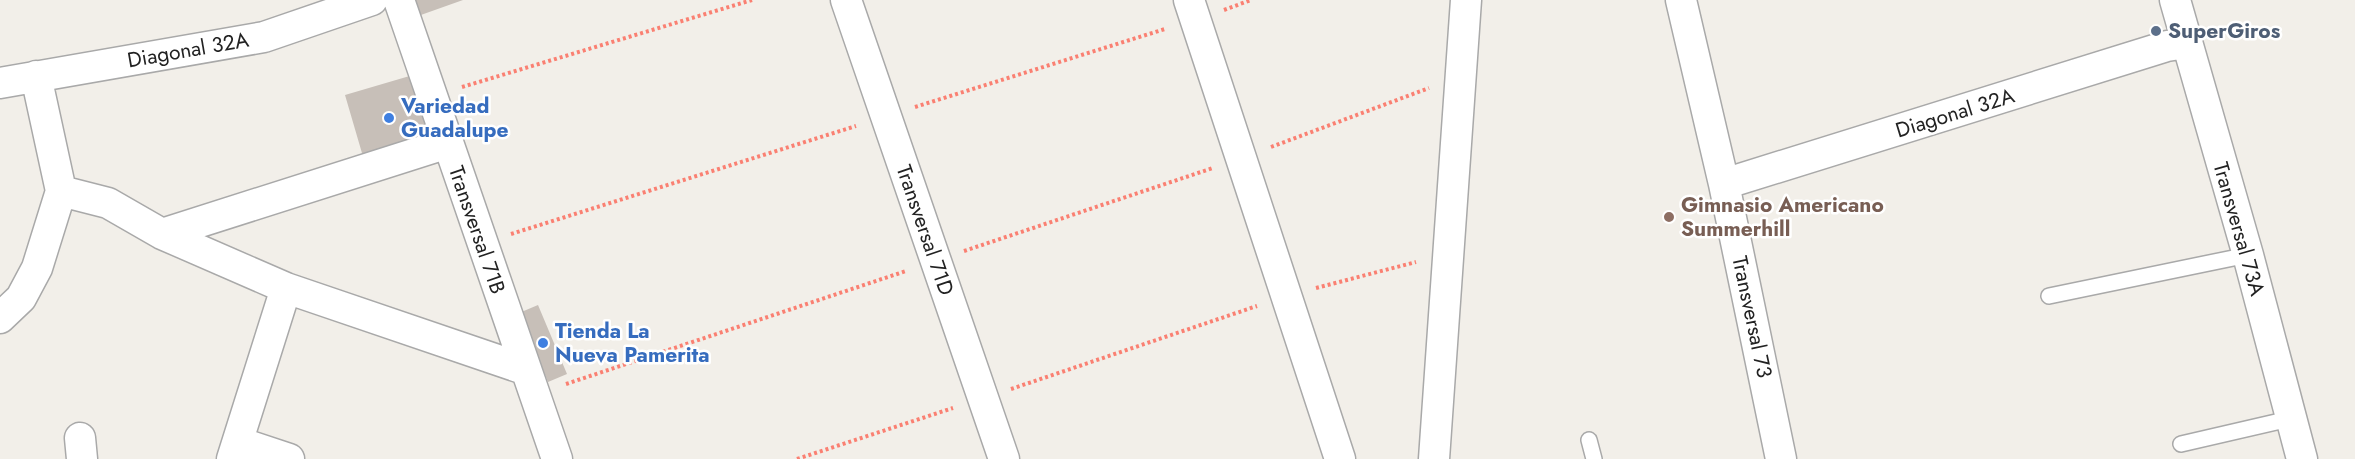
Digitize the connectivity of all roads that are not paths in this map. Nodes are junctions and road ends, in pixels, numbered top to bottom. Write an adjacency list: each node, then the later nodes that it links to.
1 (372, 0): 9 (street, Diagonal 32A)
2 (399, 0): 11 (street, Transversal 71B)
3 (846, 0): 26 (street, Transversal 71D)
4 (1189, 0): 27 (street)
5 (1466, 0): 28 (street)
6 (1681, 0): 12 (street, Transversal 73)
7 (2175, 0): 8 (street, Transversal 73A)
8 (2186, 43): 12 (street, Diagonal 32A); 15 (street, Transversal 73A)
9 (36, 76): 10 (street, Diagonal 32A); 13 (street)
10 (0, 83)
11 (448, 143): 14 (street); 19 (street, Transversal 71B)
12 (1724, 184): 30 (street, Transversal 73)
13 (61, 190): 14 (street); 18 (street)
14 (162, 234): 16 (street)
15 (2248, 255): 17 (lane); 20 (street, Transversal 73A)
16 (286, 288): 19 (street); 23 (street)
17 (2049, 296)
18 (0, 318)
19 (529, 382): 25 (street, Transversal 71B)
20 (2289, 419): 22 (lane); 31 (street, Transversal 73A)
21 (1589, 440): 29 (lane)
22 (2181, 444)
23 (235, 451): 24 (street)
24 (290, 459)
25 (557, 459)
26 (1004, 459)
27 (1340, 459)
28 (1434, 459)
29 (1594, 459)
30 (1781, 459)
31 (2302, 459)

